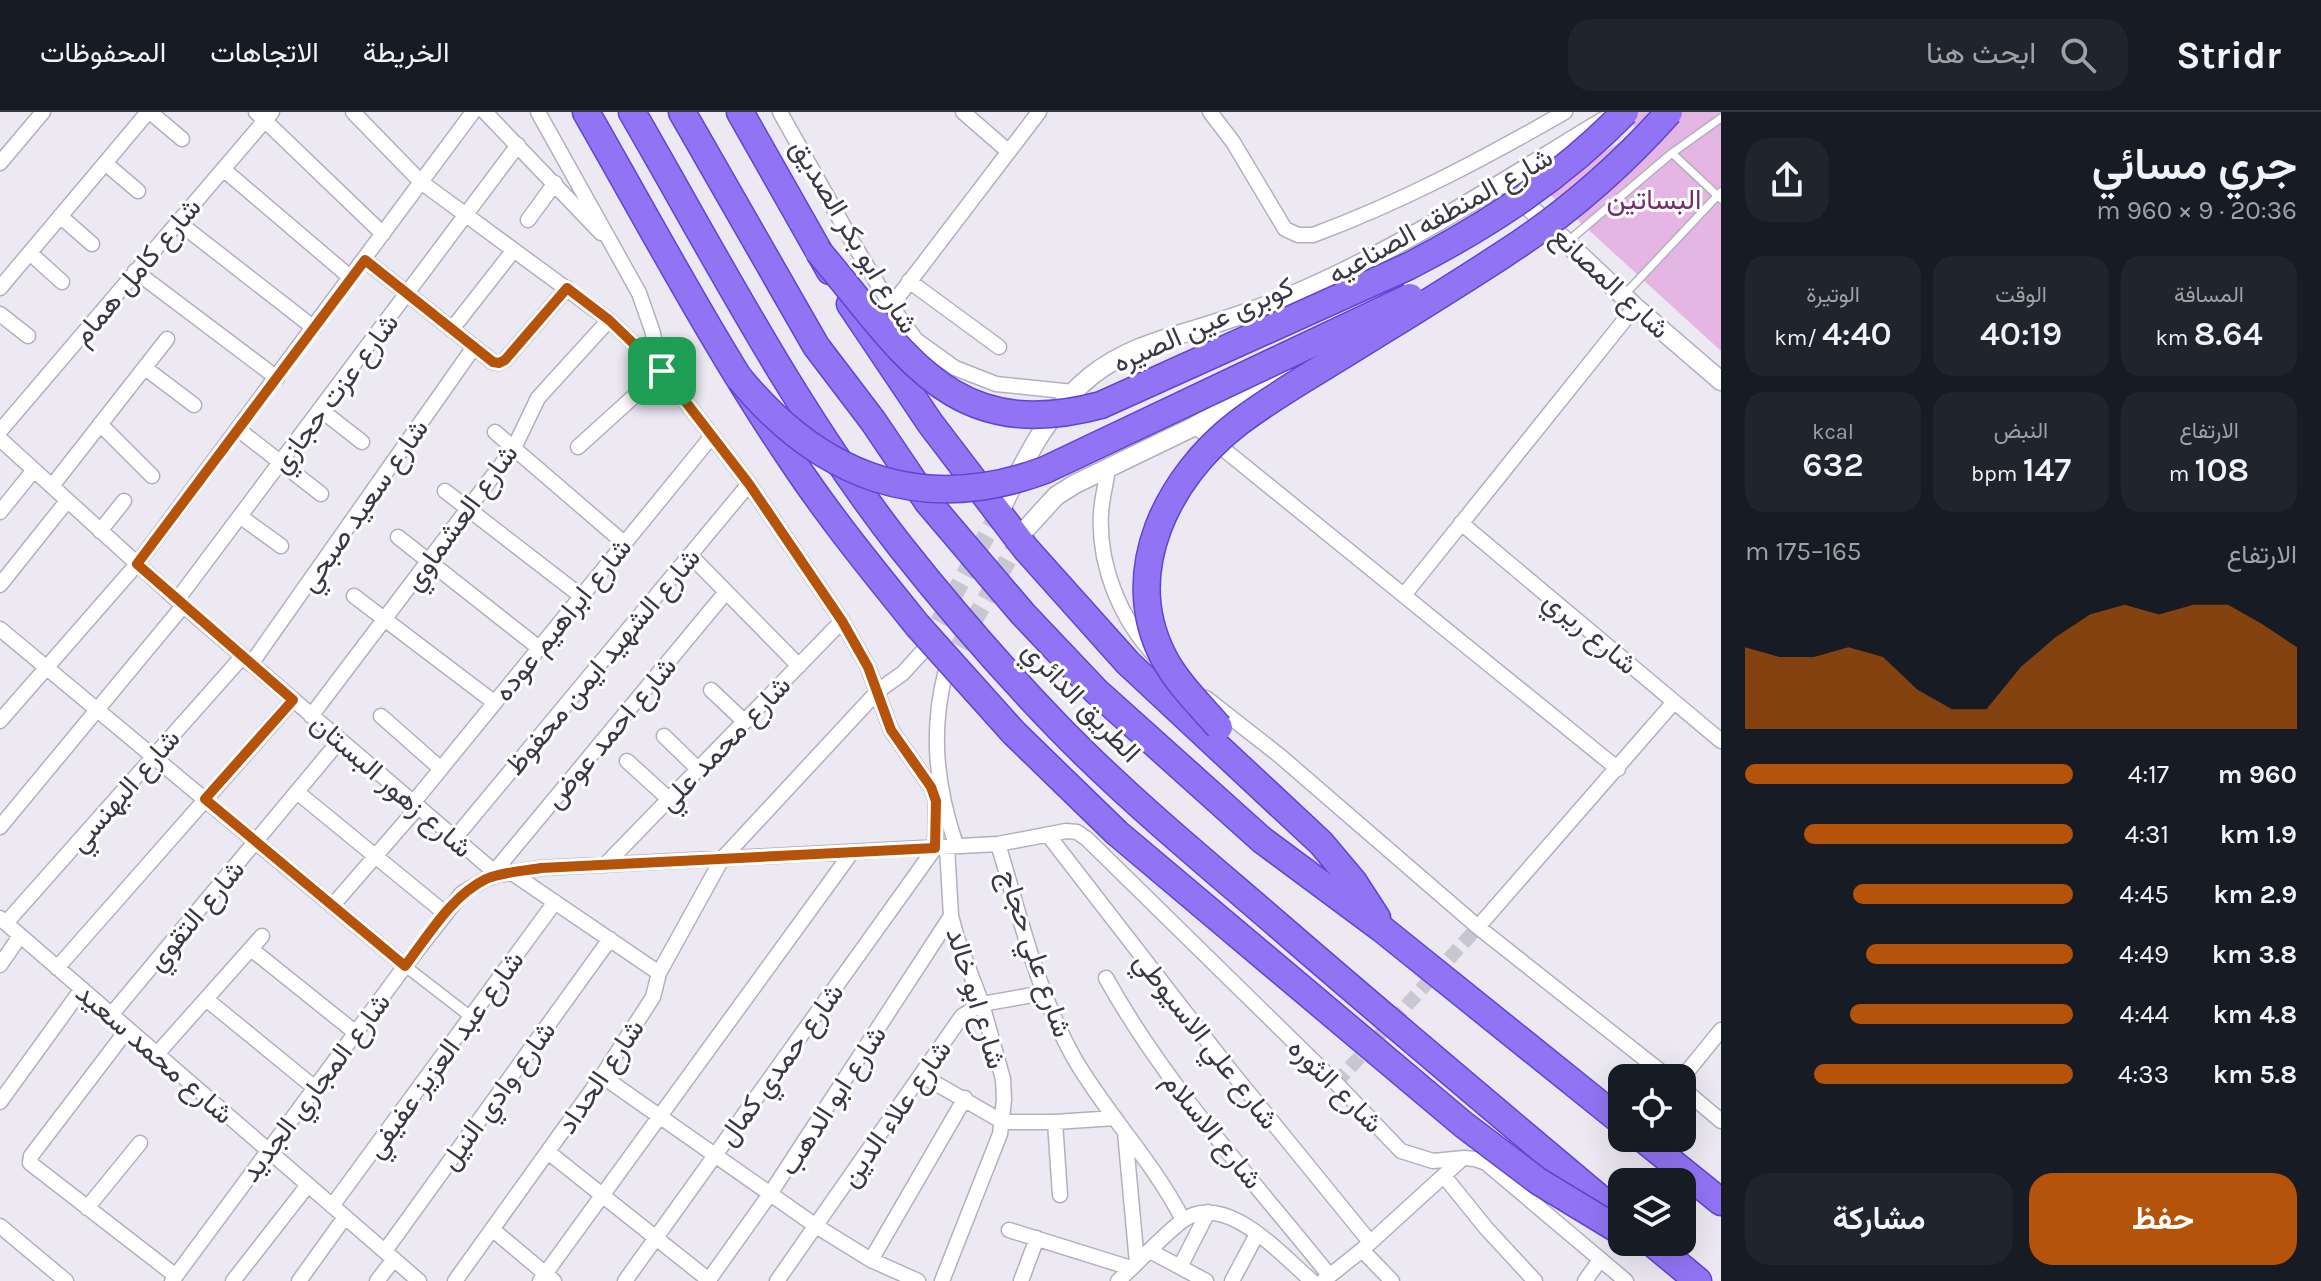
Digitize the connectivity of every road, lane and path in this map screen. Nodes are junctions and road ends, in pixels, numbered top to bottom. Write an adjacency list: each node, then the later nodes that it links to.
1 (43, 112): 25 (street)
2 (149, 112): 21 (street); 26 (street)
3 (353, 112): 28 (street)
4 (473, 112): 28 (street)
5 (538, 112): 43 (street)
6 (586, 112): 66 (highway)
7 (632, 112): 207 (highway, الطريق الدائري)
8 (682, 112): 160 (highway, الطريق الدائري)
9 (740, 112): 41 (highway)
10 (780, 112): 54 (street, شارع ابو بكر الصديق)
11 (963, 112): 23 (street)
12 (1039, 112): 23 (street)
13 (1210, 112): 14 (street)
14 (1565, 112)
15 (1619, 112): 30 (street, شارع المنطقه الصناعيه)
16 (1625, 112): 41 (highway, كوبرى عين الصيره, bridge)
17 (1669, 112): 44 (highway, bridge)
18 (491, 114): 22 (street)
19 (264, 115): 27 (street, شارع كامل همام); 37 (street)
20 (1721, 118): 24 (lane)
21 (182, 139)
22 (518, 145): 29 (street); 34 (street, شارع عزت حجازي)
23 (1009, 152): 48 (street)
24 (1672, 153): 32 (lane); 38 (lane)
25 (0, 163)
26 (105, 163): 31 (street); 33 (street)
27 (223, 169): 36 (street, شارع كامل همام); 47 (street)
28 (421, 182): 34 (street); 37 (street)
29 (555, 183): 35 (street); 43 (street)
30 (1502, 183): 38 (street, شارع المصانع); 68 (street, شارع المنطقه الصناعيه)
31 (138, 191)
32 (1720, 196): 53 (lane)
33 (60, 216): 39 (street); 42 (street)
34 (465, 216): 40 (street); 52 (street, شارع عزت حجازي)
35 (528, 220)
36 (178, 222): 46 (street, شارع كامل همام); 57 (street)
37 (383, 234): 45 (street)
38 (1560, 235): 53 (street, شارع المصانع); 72 (street)
39 (92, 244)
40 (513, 251): 51 (street); 58 (street)
41 (818, 251): 141 (highway)
42 (30, 253): 49 (street); 50 (street)
43 (619, 253): 64 (street)
44 (1505, 254): 66 (highway, bridge); 141 (highway, bridge)
45 (365, 260): 47 (street); 52 (street)
46 (135, 271): 65 (street); 74 (street, شارع كامل همام)
47 (351, 278): 57 (street)
48 (909, 281): 54 (street); 62 (street)
49 (62, 282)
50 (0, 288)
51 (567, 288): 56 (street); 61 (street)
52 (408, 294): 58 (street); 70 (street, شارع عزت حجازي)
53 (1629, 301): 67 (street, شارع المصانع); 95 (street)
54 (891, 306): 68 (street, شارع ابو بكر الصديق)
55 (0, 314): 59 (street)
56 (609, 320): 64 (street); 80 (street, شارع العشماوي)
57 (314, 328): 65 (street)
58 (452, 329): 61 (street)
59 (28, 336)
60 (167, 339): 63 (street)
61 (474, 347): 115 (street, شارع سعيد صبحي)
62 (999, 347)
63 (145, 368): 69 (street); 71 (street)
64 (662, 371): 76 (street); 79 (street)
65 (277, 378): 73 (street)
66 (740, 379): 213 (highway, bridge)
67 (1721, 381)
68 (1073, 392): 91 (street, شارع المنطقه الصناعيه)
69 (194, 405)
70 (321, 410): 78 (street); 81 (street, شارع عزت حجازي)
71 (100, 424): 84 (street); 86 (street)
72 (1195, 426): 82 (street); 106 (street)
73 (239, 430): 81 (street); 103 (street)
74 (0, 431)
75 (495, 432): 80 (street)
76 (712, 436): 85 (street); 99 (street, شارع ابراهيم عوده)
77 (0, 439): 83 (street, شارع زهور البستان)
78 (362, 442)
79 (578, 447)
80 (514, 448): 92 (street, شارع العشماوي); 99 (street)
81 (281, 463): 88 (street); 94 (street, شارع عزت حجازي)
82 (1108, 469): 96 (street); 159 (street)
83 (34, 470): 86 (street, شارع زهور البستان); 93 (street)
84 (152, 476)
85 (749, 484): 101 (street, شارع الشهيد ايمن محفوظ); 111 (street)
86 (52, 486): 89 (street, شارع زهور البستان)
87 (445, 491): 92 (street)
88 (321, 494)
89 (67, 501): 97 (street, شارع زهور البستان); 104 (street)
90 (124, 501): 97 (street)
91 (1003, 505)
92 (468, 509): 102 (street, شارع العشماوي); 108 (street)
93 (0, 512)
94 (241, 517): 100 (street); 109 (street, شارع عزت حجازي)
95 (1461, 523): 106 (street); 122 (street, شارع ريري)
96 (1025, 530)
97 (100, 531): 103 (street, شارع زهور البستان)
98 (398, 537): 102 (street)
99 (624, 543): 108 (street, شارع ابراهيم عوده)
100 (281, 546)
101 (690, 555): 105 (street); 145 (street, شارع الشهيد ايمن محفوظ)
102 (429, 562): 110 (street, شارع العشماوي); 113 (street)
103 (137, 564): 109 (street, شارع زهور البستان); 117 (street)
104 (0, 585)
105 (726, 592): 116 (street); 153 (street, شارع احمد عوض)
106 (1404, 595): 135 (street)
107 (354, 596): 110 (street)
108 (581, 596): 113 (street, شارع ابراهيم عوده)
109 (180, 603): 115 (street, شارع زهور البستان); 124 (street, شارع عزت حجازي)
110 (386, 620): 123 (street); 125 (street, شارع العشماوي)
111 (842, 621): 116 (street, شارع محمد علي); 120 (street)
112 (0, 629): 117 (street)
113 (539, 648): 123 (street, شارع ابراهيم عوده)
114 (923, 651): 120 (street, شارع الحداد)
115 (247, 660): 121 (street, شارع زهور البستان); 132 (street, شارع البهنسي)
116 (799, 666): 128 (street, شارع محمد علي)
117 (46, 667): 124 (street); 127 (street)
118 (946, 670): 148 (street)
119 (711, 690): 128 (street)
120 (878, 691): 148 (street); 151 (street, شارع الحداد)
121 (293, 700): 125 (street, شارع زهور البستان); 138 (street)
122 (1674, 702): 131 (street, شارع ريري); 135 (street)
123 (495, 703): 134 (street, شارع ابراهيم عوده)
124 (98, 710): 132 (street); 142 (street, شارع عزت حجازي)
125 (311, 716): 130 (street, شارع زهور البستان)
126 (381, 716): 134 (street)
127 (0, 721)
128 (745, 722): 136 (street, شارع محمد علي)
129 (664, 736): 136 (street)
130 (340, 740): 137 (street, شارع التقوي); 140 (street, شارع زهور البستان)
131 (1721, 741)
132 (153, 756): 138 (street); 158 (street, شارع البهنسي)
133 (627, 761): 139 (street)
134 (441, 769): 140 (street, شارع ابراهيم عوده)
135 (1618, 769): 159 (street)
136 (699, 770): 139 (street, شارع محمد علي)
137 (297, 792): 146 (street, شارع التقوي); 150 (street)
138 (205, 799): 146 (street); 167 (street)
139 (670, 800): 152 (street, شارع محمد علي)
140 (416, 805): 145 (street, شارع زهور البستان); 150 (street, شارع ابراهيم عوده)
141 (1303, 825): 160 (highway)
142 (0, 827)
143 (1077, 832): 144 (street, شارع المجاري الجديد); 200 (street, شارع الثوره)
144 (1048, 835): 147 (street, شارع المجاري الجديد); 221 (street, شارع علي الاسيوطي)
145 (455, 838): 153 (street, شارع زهور البستان)
146 (256, 841): 155 (street); 174 (street, شارع التقوي)
147 (998, 844): 148 (street, شارع المجاري الجديد); 171 (street, شارع علي حجاج)
148 (946, 847): 149 (street, شارع المجاري الجديد); 157 (street, شارع ابو خالد); 199 (street, شارع حمدي كمال)
149 (852, 852): 151 (street, شارع المجاري الجديد); 189 (street)
150 (375, 856): 155 (street, شارع ابراهيم عوده); 156 (street)
151 (722, 859): 152 (street, شارع المجاري الجديد); 168 (street, شارع الحداد)
152 (605, 865): 153 (street, شارع المجاري الجديد)
153 (502, 873): 154 (street, شارع زهور البستان); 156 (street, شارع المجاري الجديد)
154 (555, 902): 163 (street, شارع زهور البستان); 175 (street, شارع عبد العزيز عفيفي)
155 (333, 905): 166 (street)
156 (446, 914): 166 (street, شارع المجاري الجديد)
157 (951, 916): 173 (street, شارع ابو خالد); 203 (street, شارع ابو الدهب)
158 (3, 921): 161 (street, شارع محمد سعيد)
159 (1478, 927): 180 (street)
160 (1382, 929): 188 (highway, الطريق الدائري)
161 (20, 936): 165 (street); 167 (street, شارع محمد سعيد)
162 (262, 936): 164 (street)
163 (610, 939): 168 (street, شارع زهور البستان); 223 (street, شارع وادي النيل)
164 (251, 949): 172 (street); 178 (street)
165 (0, 965)
166 (405, 966): 175 (street); 178 (street, شارع المجاري الجديد)
167 (57, 968): 170 (street, شارع محمد سعيد)
168 (659, 973): 183 (street, شارع الحداد)
169 (1106, 978): 231 (street, شارع الاسلام)
170 (81, 990): 174 (street, شارع محمد سعيد); 187 (street)
171 (1044, 993): 173 (street); 190 (street, شارع علي حجاج)
172 (206, 999): 179 (street); 184 (street)
173 (982, 1004): 182 (street, شارع علاء الدين); 192 (street, شارع ابو خالد)
174 (111, 1015): 176 (street, شارع محمد سعيد)
175 (471, 1017): 208 (street, شارع عبد العزيز عفيفي)
176 (127, 1030): 179 (street, شارع محمد سعيد); 209 (street)
177 (1721, 1030): 181 (street)
178 (356, 1033): 184 (street, شارع المجاري الجديد)
179 (156, 1055): 196 (street, شارع محمد سعيد)
180 (1651, 1064)
181 (1693, 1064)
182 (921, 1075): 185 (street); 215 (street, شارع علاء الدين)
183 (602, 1076): 189 (street); 197 (street, شارع الحداد)
184 (315, 1088): 196 (street, شارع المجاري الجديد)
185 (965, 1098): 192 (street); 225 (street)
186 (1696, 1100): 191 (street)
187 (0, 1102)
188 (1608, 1111)
189 (661, 1118): 199 (street); 205 (street)
190 (1115, 1118): 193 (street); 194 (street, شارع علي حجاج)
191 (1721, 1121)
192 (1003, 1122): 193 (street); 243 (street, شارع ابو خالد)
193 (1055, 1122): 204 (street)
194 (1125, 1132): 212 (street, شارع علي حجاج); 227 (street)
195 (140, 1143): 209 (street)
196 (268, 1150): 202 (street, شارع محمد سعيد); 230 (street, شارع المجاري الجديد)
197 (548, 1152): 205 (street); 216 (street, شارع الحداد)
198 (1659, 1152): 206 (highway)
199 (715, 1155): 203 (street); 220 (street, شارع حمدي كمال)
200 (1464, 1158): 201 (street); 226 (street, شارع الثوره)
201 (1444, 1176): 221 (street); 249 (street)
202 (308, 1185): 208 (street, شارع محمد سعيد); 236 (street)
203 (770, 1194): 215 (street); 242 (street, شارع ابو الدهب)
204 (1060, 1195)
205 (603, 1196): 220 (street); 232 (street)
206 (1721, 1202)
207 (1608, 1205)
208 (332, 1206): 211 (street, شارع محمد سعيد)
209 (87, 1208): 230 (street)
210 (1208, 1212): 212 (street); 218 (street); 229 (street)
211 (345, 1217): 223 (street, شارع محمد سعيد); 237 (street)
212 (1183, 1220): 222 (street)
213 (1608, 1224)
214 (0, 1226): 228 (street)
215 (816, 1226): 225 (street); 233 (street, شارع علاء الدين)
216 (492, 1229): 232 (street); 240 (street, شارع الحداد)
217 (1009, 1230): 219 (street)
218 (1257, 1234): 246 (street); 247 (street)
219 (1037, 1238): 227 (street); 244 (street)
220 (656, 1239): 241 (street, شارع حمدي كمال); 242 (street)
221 (1366, 1246): 231 (street); 248 (street, شارع علي الاسيوطي)
222 (1150, 1251): 227 (street); 229 (street)
223 (389, 1255): 238 (street, شارع وادي النيل); 239 (street, شارع محمد سعيد)
224 (1666, 1256): 252 (highway)
225 (871, 1260): 234 (street)
226 (1600, 1260): 250 (street); 251 (street, شارع الثوره)
227 (1134, 1266): 245 (street)
228 (49, 1276): 235 (street)
229 (1193, 1276)
230 (174, 1278)
231 (1326, 1278)
232 (547, 1279)
233 (782, 1279)
234 (908, 1279)
235 (66, 1281)
236 (233, 1281)
237 (299, 1281)
238 (377, 1281)
239 (419, 1281)
240 (455, 1281)
241 (625, 1281)
242 (709, 1281)
243 (942, 1281)
244 (1021, 1281)
245 (1118, 1281)
246 (1232, 1281)
247 (1312, 1281)
248 (1392, 1281)
249 (1535, 1281)
250 (1585, 1281)
251 (1626, 1281)
252 (1698, 1281)

